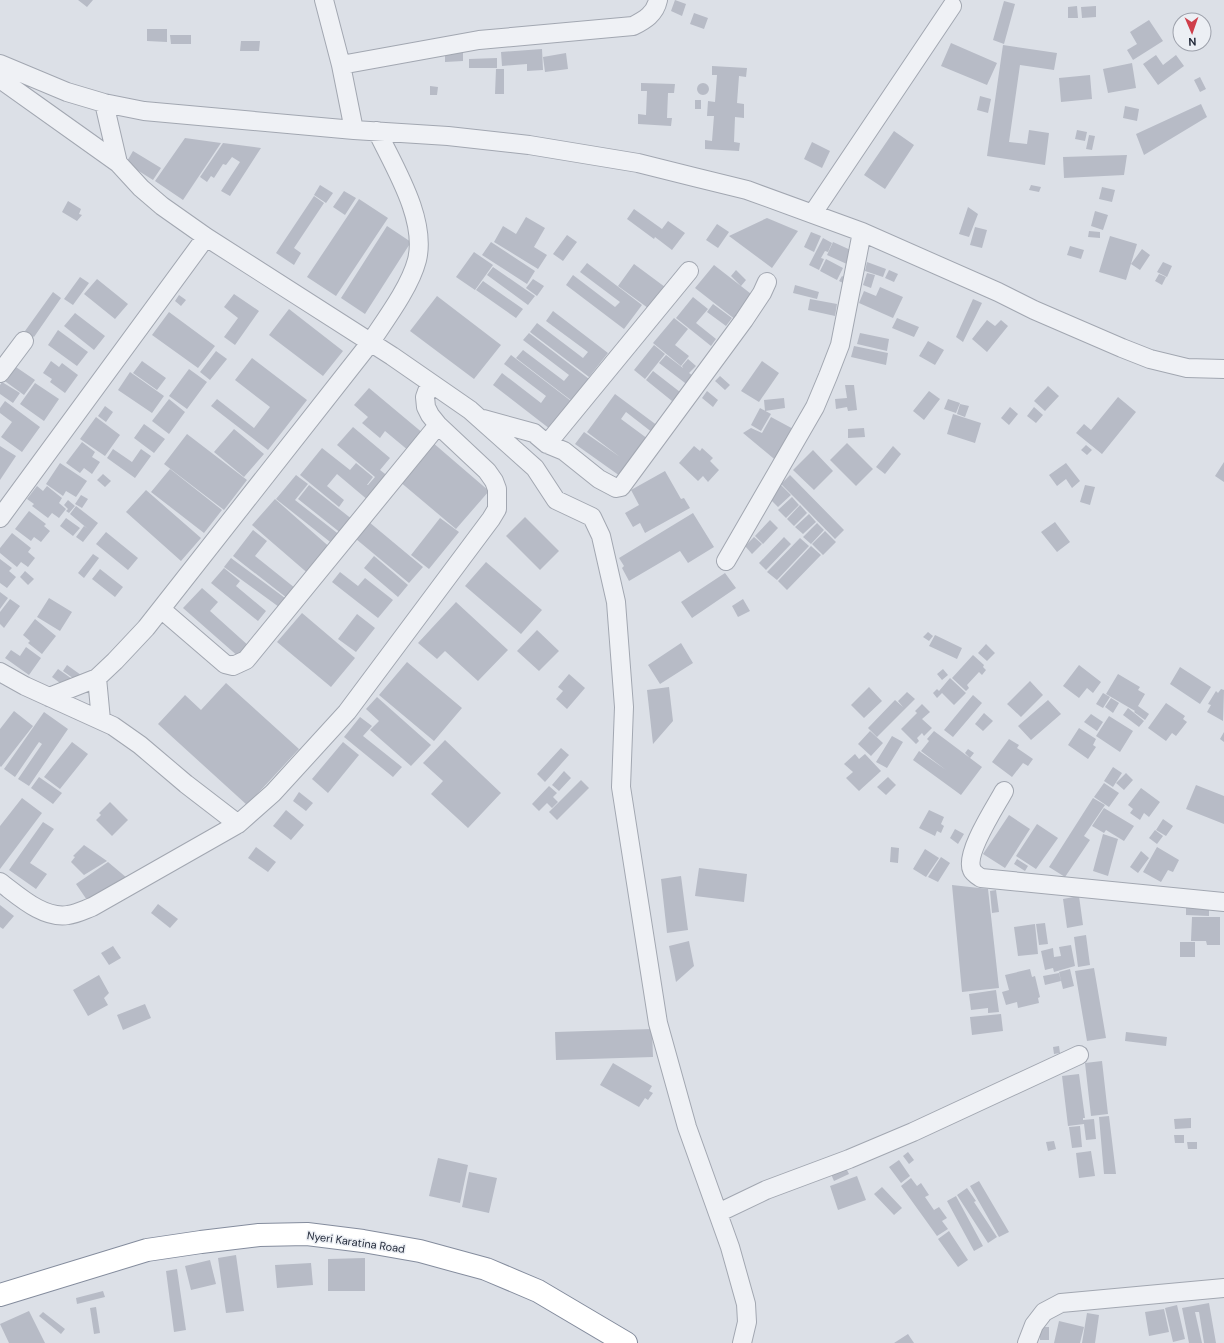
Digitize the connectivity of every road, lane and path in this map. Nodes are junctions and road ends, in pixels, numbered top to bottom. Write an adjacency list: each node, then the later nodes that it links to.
1 (324, 0): 5 (street)
2 (658, 0): 5 (street)
3 (952, 6): 11 (street)
4 (0, 64): 7 (street)
5 (341, 65): 8 (street)
6 (0, 79): 10 (street)
7 (104, 103): 8 (street); 10 (street)
8 (354, 130): 9 (street)
9 (378, 130): 11 (street); 17 (street)
10 (118, 163): 13 (street)
11 (813, 213): 12 (street)
12 (862, 232): 18 (street); 25 (street)
13 (206, 237): 17 (street); 24 (street)
14 (689, 271): 23 (street)
15 (767, 282): 23 (street)
16 (24, 341): 19 (street)
17 (370, 343): 20 (street); 26 (street)
18 (1224, 369)
19 (0, 373)
20 (430, 383): 21 (street); 22 (street)
21 (479, 418): 23 (street); 36 (street)
22 (438, 425): 26 (street); 32 (street)
23 (547, 444)
24 (0, 518)
25 (726, 561)
26 (161, 609): 28 (street)
27 (0, 672): 29 (street)
28 (97, 678): 29 (street); 30 (street)
29 (49, 696): 30 (street)
30 (101, 720): 32 (street)
31 (1004, 791): 34 (street)
32 (238, 824): 33 (street)
33 (0, 882)
34 (1224, 902)
35 (1079, 1055): 36 (street)
36 (718, 1213): 39 (street)
37 (1224, 1288): 41 (street)
38 (0, 1295): 40 (highway, Nyeri Karatina Road)
39 (746, 1342)
40 (626, 1343)
41 (1027, 1343)

